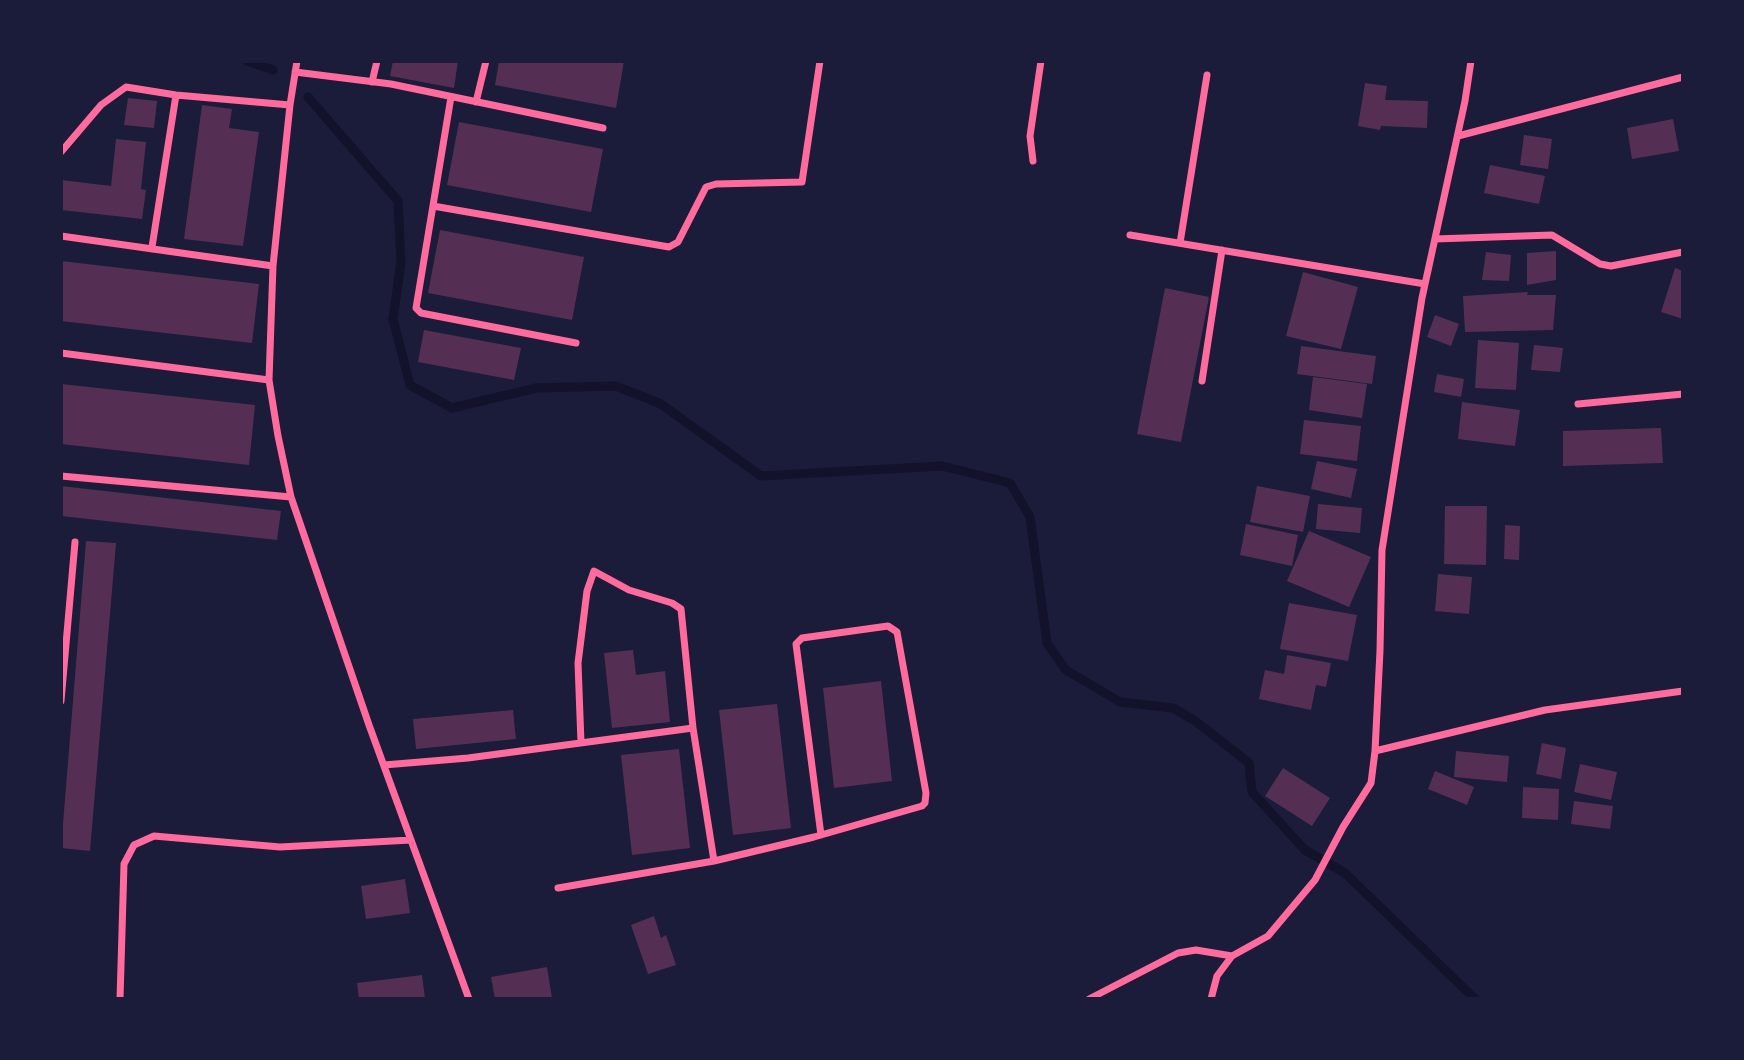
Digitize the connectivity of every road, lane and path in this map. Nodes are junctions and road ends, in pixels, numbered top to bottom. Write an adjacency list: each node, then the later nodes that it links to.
1 (297, 61): 7 (street)
2 (377, 61): 10 (street)
3 (486, 61): 13 (street)
4 (820, 61): 19 (street)
5 (1041, 61): 18 (street)
6 (1471, 61): 16 (street)
7 (295, 72): 10 (street); 14 (street)
8 (1207, 75): 23 (street)
9 (1683, 77): 16 (street)
10 (372, 82): 12 (street)
11 (176, 94): 14 (street); 17 (street); 24 (street)
12 (451, 97): 13 (street); 19 (street)
13 (476, 102): 15 (street)
14 (290, 105): 27 (street)
15 (603, 128)
16 (1458, 136): 22 (street)
17 (61, 152)
18 (1033, 161)
19 (433, 206): 29 (street)
20 (1130, 235): 23 (street)
21 (61, 236): 24 (street)
22 (1435, 239): 26 (street); 28 (street)
23 (1180, 243): 25 (street)
24 (152, 247): 27 (street)
25 (1223, 250): 28 (street); 32 (street)
26 (1683, 252)
27 (274, 266): 31 (street)
28 (1425, 284): 42 (street)
29 (576, 343)
30 (61, 353): 31 (street)
31 (269, 380): 36 (street)
32 (1202, 381)
33 (1683, 394): 34 (street)
34 (1578, 404)
35 (61, 476): 36 (street)
36 (291, 497): 43 (street)
37 (75, 542): 39 (street)
38 (1683, 691): 42 (street)
39 (61, 701)
40 (693, 728): 41 (street); 41 (street); 46 (street)
41 (581, 743): 43 (street)
42 (1375, 751): 48 (street)
43 (384, 765): 45 (street)
44 (821, 835): 44 (street); 46 (street)
45 (411, 840): 49 (street); 50 (street)
46 (714, 861): 47 (street)
47 (558, 888)
48 (1232, 956): 51 (street); 52 (street)
49 (120, 999)
50 (469, 999)
51 (1089, 999)
52 (1211, 999)

